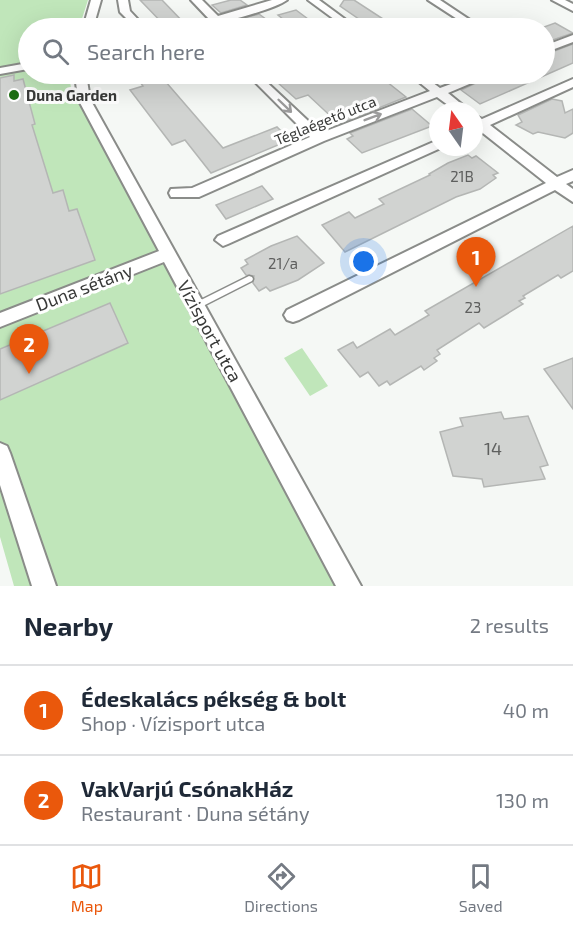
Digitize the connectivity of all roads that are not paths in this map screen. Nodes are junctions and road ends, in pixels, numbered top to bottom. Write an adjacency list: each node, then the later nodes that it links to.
1 (96, 0): 10 (street)
2 (123, 0): 11 (street)
3 (196, 0): 12 (street)
4 (282, 0): 8 (street)
5 (313, 0): 14 (street)
6 (433, 0): 15 (street)
7 (557, 0): 9 (street)
8 (257, 3): 13 (street)
9 (573, 8)
10 (91, 18)
11 (131, 18)
12 (214, 18)
13 (224, 18)
14 (338, 18)
15 (461, 18)
16 (573, 38): 17 (street)
17 (555, 45)
18 (18, 68): 19 (street)
19 (0, 71)
20 (573, 83): 27 (street)
21 (82, 84): 36 (street, Vízisport utca)
22 (262, 84): 29 (street, one-way to 29)
23 (428, 84): 25 (street)
24 (462, 84): 25 (street, Téglaégető utca)
25 (440, 93): 26 (street); 29 (street, Téglaégető utca, one-way to 25)
26 (452, 102)
27 (483, 120)
28 (483, 128): 32 (street)
29 (319, 138): 33 (street, Téglaégető utca)
30 (429, 148): 35 (street)
31 (573, 175): 32 (street)
32 (556, 184): 34 (street); 39 (street)
33 (176, 193)
34 (573, 197)
35 (223, 240)
36 (168, 254): 38 (street, Vízisport utca); 40 (street, Duna sétány)
37 (249, 279): 38 (lane)
38 (196, 306): 43 (street, Vízisport utca)
39 (293, 315)
40 (0, 320)
41 (0, 453): 42 (street)
42 (44, 586)
43 (350, 586)

